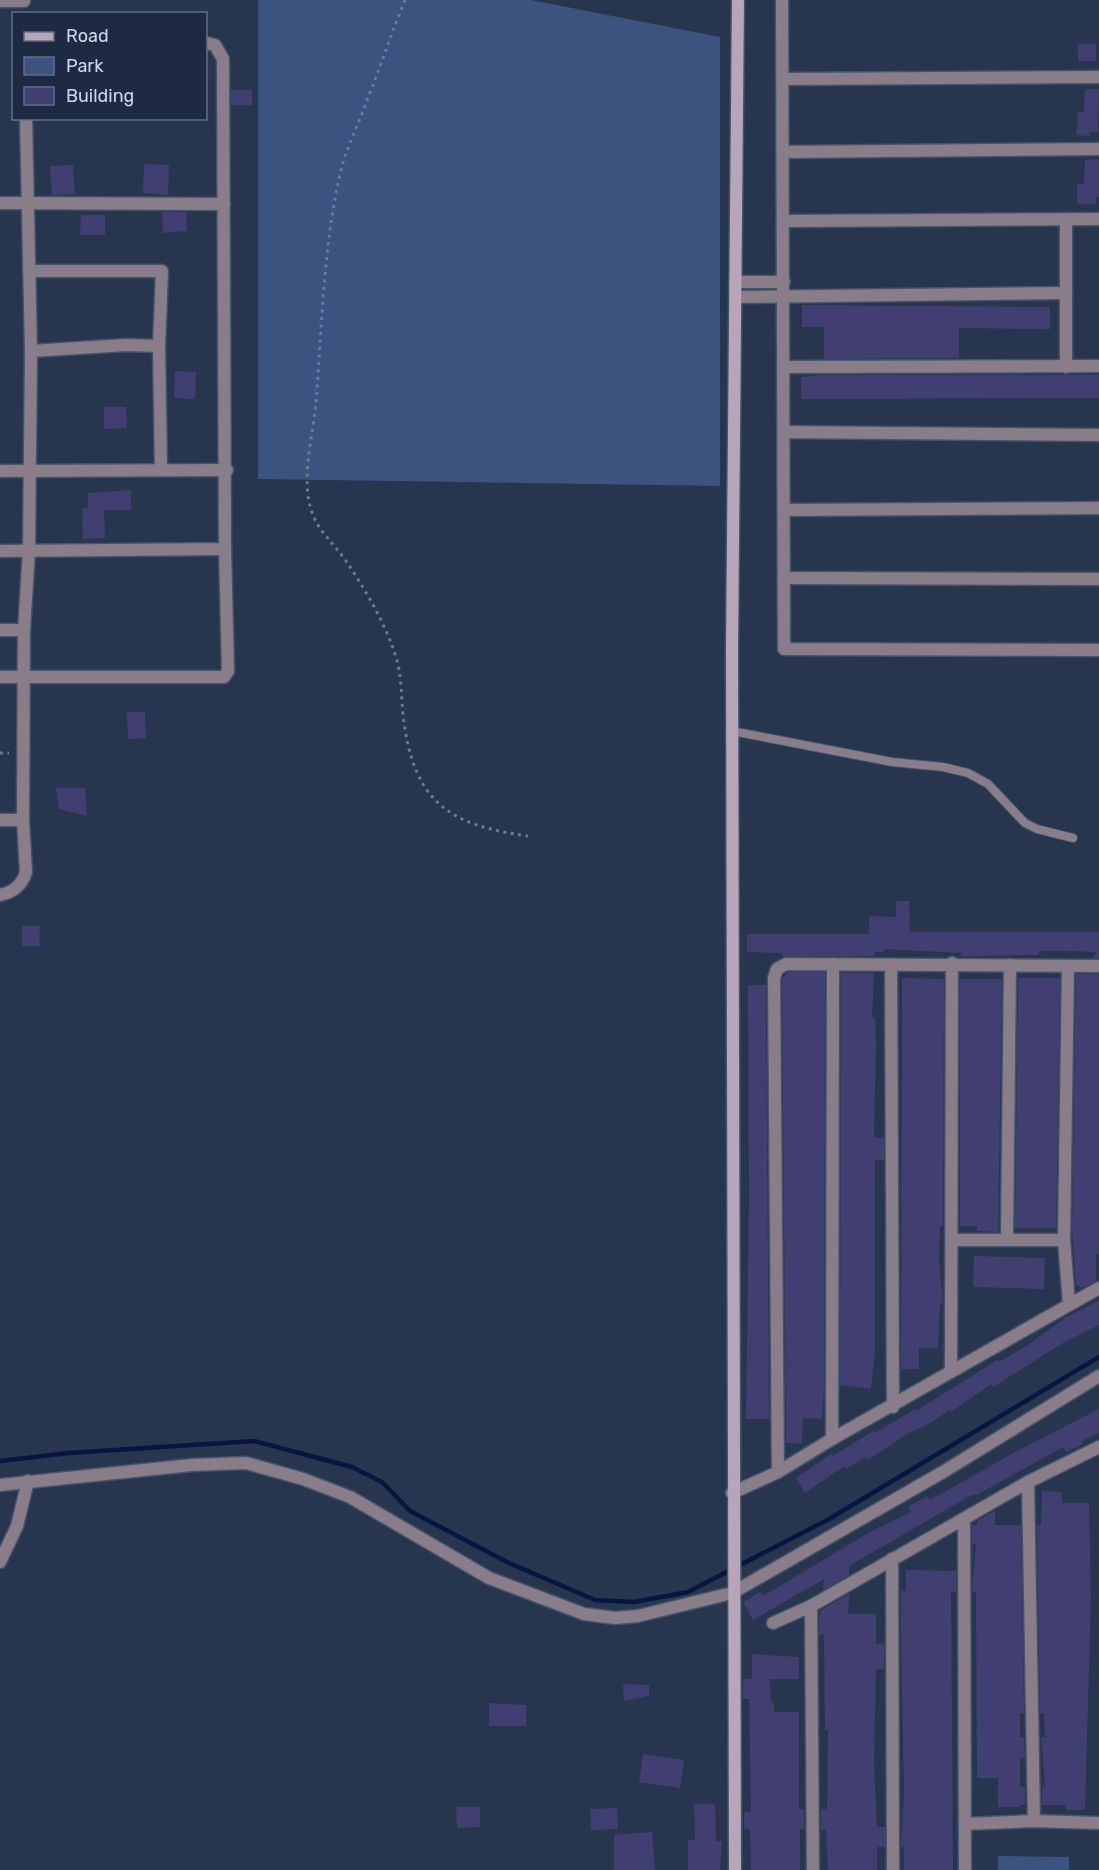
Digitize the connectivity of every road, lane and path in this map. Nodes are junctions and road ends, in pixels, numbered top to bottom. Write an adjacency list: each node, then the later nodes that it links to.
1 (24, 0): 5 (street)
2 (405, 0): 50 (path)
3 (738, 0): 19 (street)
4 (782, 0): 8 (street)
5 (0, 1)
6 (207, 43): 14 (street)
7 (1099, 77): 8 (street)
8 (784, 79): 11 (street)
9 (26, 120): 13 (street)
10 (1099, 149): 11 (street)
11 (784, 152): 17 (street)
12 (0, 203): 13 (street)
13 (27, 203): 14 (street); 18 (street)
14 (224, 204): 32 (street)
15 (1066, 219): 16 (street); 17 (street); 21 (street)
16 (1099, 219)
17 (784, 220): 20 (street)
18 (29, 271): 24 (street); 25 (street)
19 (735, 282): 20 (street); 22 (street)
20 (784, 282): 23 (street)
21 (1066, 293): 23 (street); 28 (street)
22 (735, 297): 23 (street); 47 (street)
23 (784, 297): 27 (street)
24 (159, 346): 25 (street); 31 (street)
25 (31, 351): 34 (street)
26 (1099, 366): 28 (street)
27 (784, 367): 28 (street); 29 (street)
28 (1066, 367)
29 (784, 432): 30 (street); 36 (street)
30 (1099, 435)
31 (161, 470): 32 (street); 34 (street)
32 (227, 470): 37 (street)
33 (0, 471): 34 (street)
34 (29, 471): 38 (street)
35 (1099, 508): 36 (street)
36 (784, 510): 40 (street)
37 (225, 549): 38 (street); 46 (street)
38 (29, 550): 39 (street); 43 (street)
39 (0, 551)
40 (784, 578): 41 (street); 44 (street)
41 (1099, 579)
42 (0, 630): 43 (street)
43 (24, 630): 46 (street)
44 (1099, 650)
45 (0, 677): 46 (street)
46 (25, 677): 49 (street)
47 (732, 731): 51 (lane); 73 (street)
48 (0, 820): 49 (street)
49 (23, 820): 52 (street)
50 (528, 836)
51 (1072, 838)
52 (0, 895)
53 (952, 963): 55 (street); 56 (street); 60 (street)
54 (833, 964): 55 (street); 67 (street); 69 (street)
55 (891, 965): 66 (street)
56 (1010, 965): 57 (street); 59 (street)
57 (1068, 966): 58 (street); 61 (street)
58 (1099, 966)
59 (1007, 1239): 60 (street); 61 (street)
60 (951, 1240): 64 (street)
61 (1064, 1240): 63 (street)
62 (1099, 1288): 63 (street)
63 (1069, 1304): 64 (street)
64 (951, 1371): 66 (street)
65 (1099, 1376): 77 (street)
66 (893, 1407): 67 (street)
67 (832, 1439): 69 (street)
68 (1099, 1447): 71 (street)
69 (778, 1473): 73 (street)
70 (28, 1481): 72 (street); 76 (street); 77 (street)
71 (1028, 1482): 74 (street); 80 (street)
72 (0, 1485)
73 (732, 1493): 77 (street)
74 (964, 1519): 75 (street); 82 (street)
75 (892, 1559): 78 (street); 85 (street)
76 (0, 1562)
77 (732, 1589): 83 (street)
78 (811, 1606): 79 (street); 84 (street)
79 (773, 1623)
80 (1034, 1821): 81 (street); 82 (street)
81 (1099, 1823)
82 (965, 1824): 86 (street)
83 (735, 1870)
84 (813, 1870)
85 (893, 1870)
86 (965, 1870)

